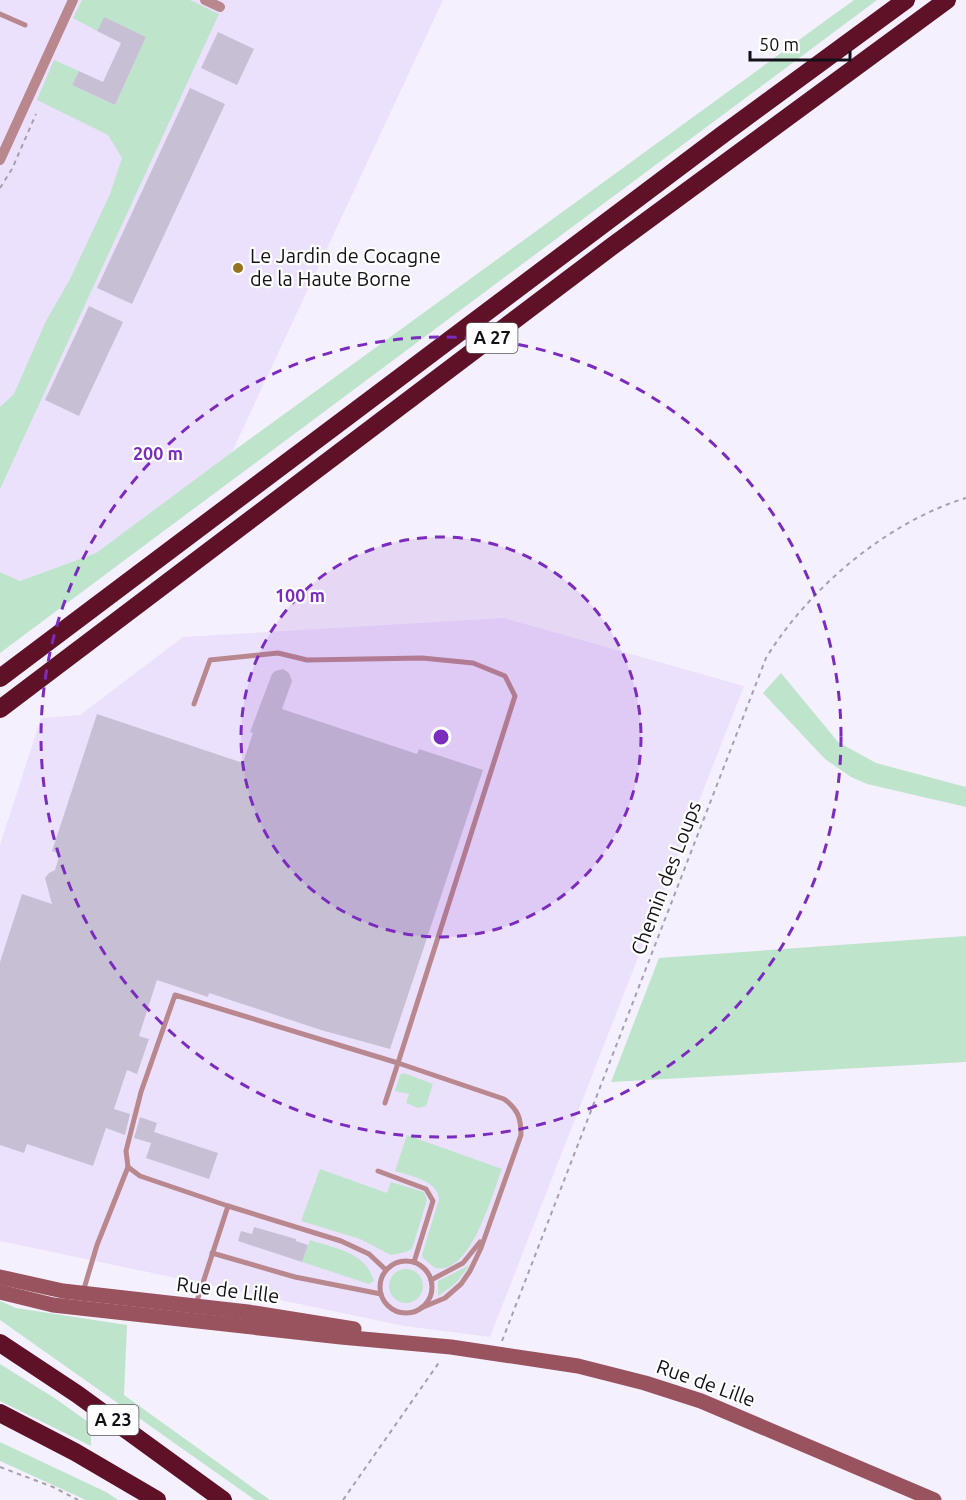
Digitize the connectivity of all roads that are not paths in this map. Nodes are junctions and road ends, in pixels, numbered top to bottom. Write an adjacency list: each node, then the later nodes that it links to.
1 (73, 0): 8 (street)
2 (205, 0): 5 (street)
3 (906, 0): 9 (highway, A 27)
4 (947, 0): 11 (highway, A 27)
5 (220, 7)
6 (0, 14): 7 (lane)
7 (25, 25)
8 (0, 160)
9 (0, 678)
10 (194, 704): 12 (lane)
11 (0, 709)
12 (398, 1063): 13 (lane); 14 (lane); 17 (lane)
13 (385, 1103)
14 (128, 1167): 16 (lane); 24 (lane)
15 (378, 1171): 19 (lane)
16 (228, 1206): 18 (lane); 20 (lane)
17 (483, 1238): 22 (lane); 26 (lane)
18 (212, 1253): 25 (lane); 27 (lane)
19 (414, 1262): 20 (lane); 22 (lane)
20 (386, 1270): 25 (lane)
21 (0, 1277): 24 (main road, Rue de Lille)
22 (431, 1280): 26 (lane)
23 (0, 1292): 27 (main road, Rue de Lille)
24 (82, 1294): 27 (main road, Rue de Lille)
25 (381, 1294): 26 (lane)
26 (422, 1308)
27 (193, 1313): 32 (main road, Rue de Lille)
28 (0, 1343): 31 (highway, A 23)
29 (0, 1413): 30 (highway, A 23)
30 (157, 1500)
31 (224, 1500)
32 (934, 1500)

